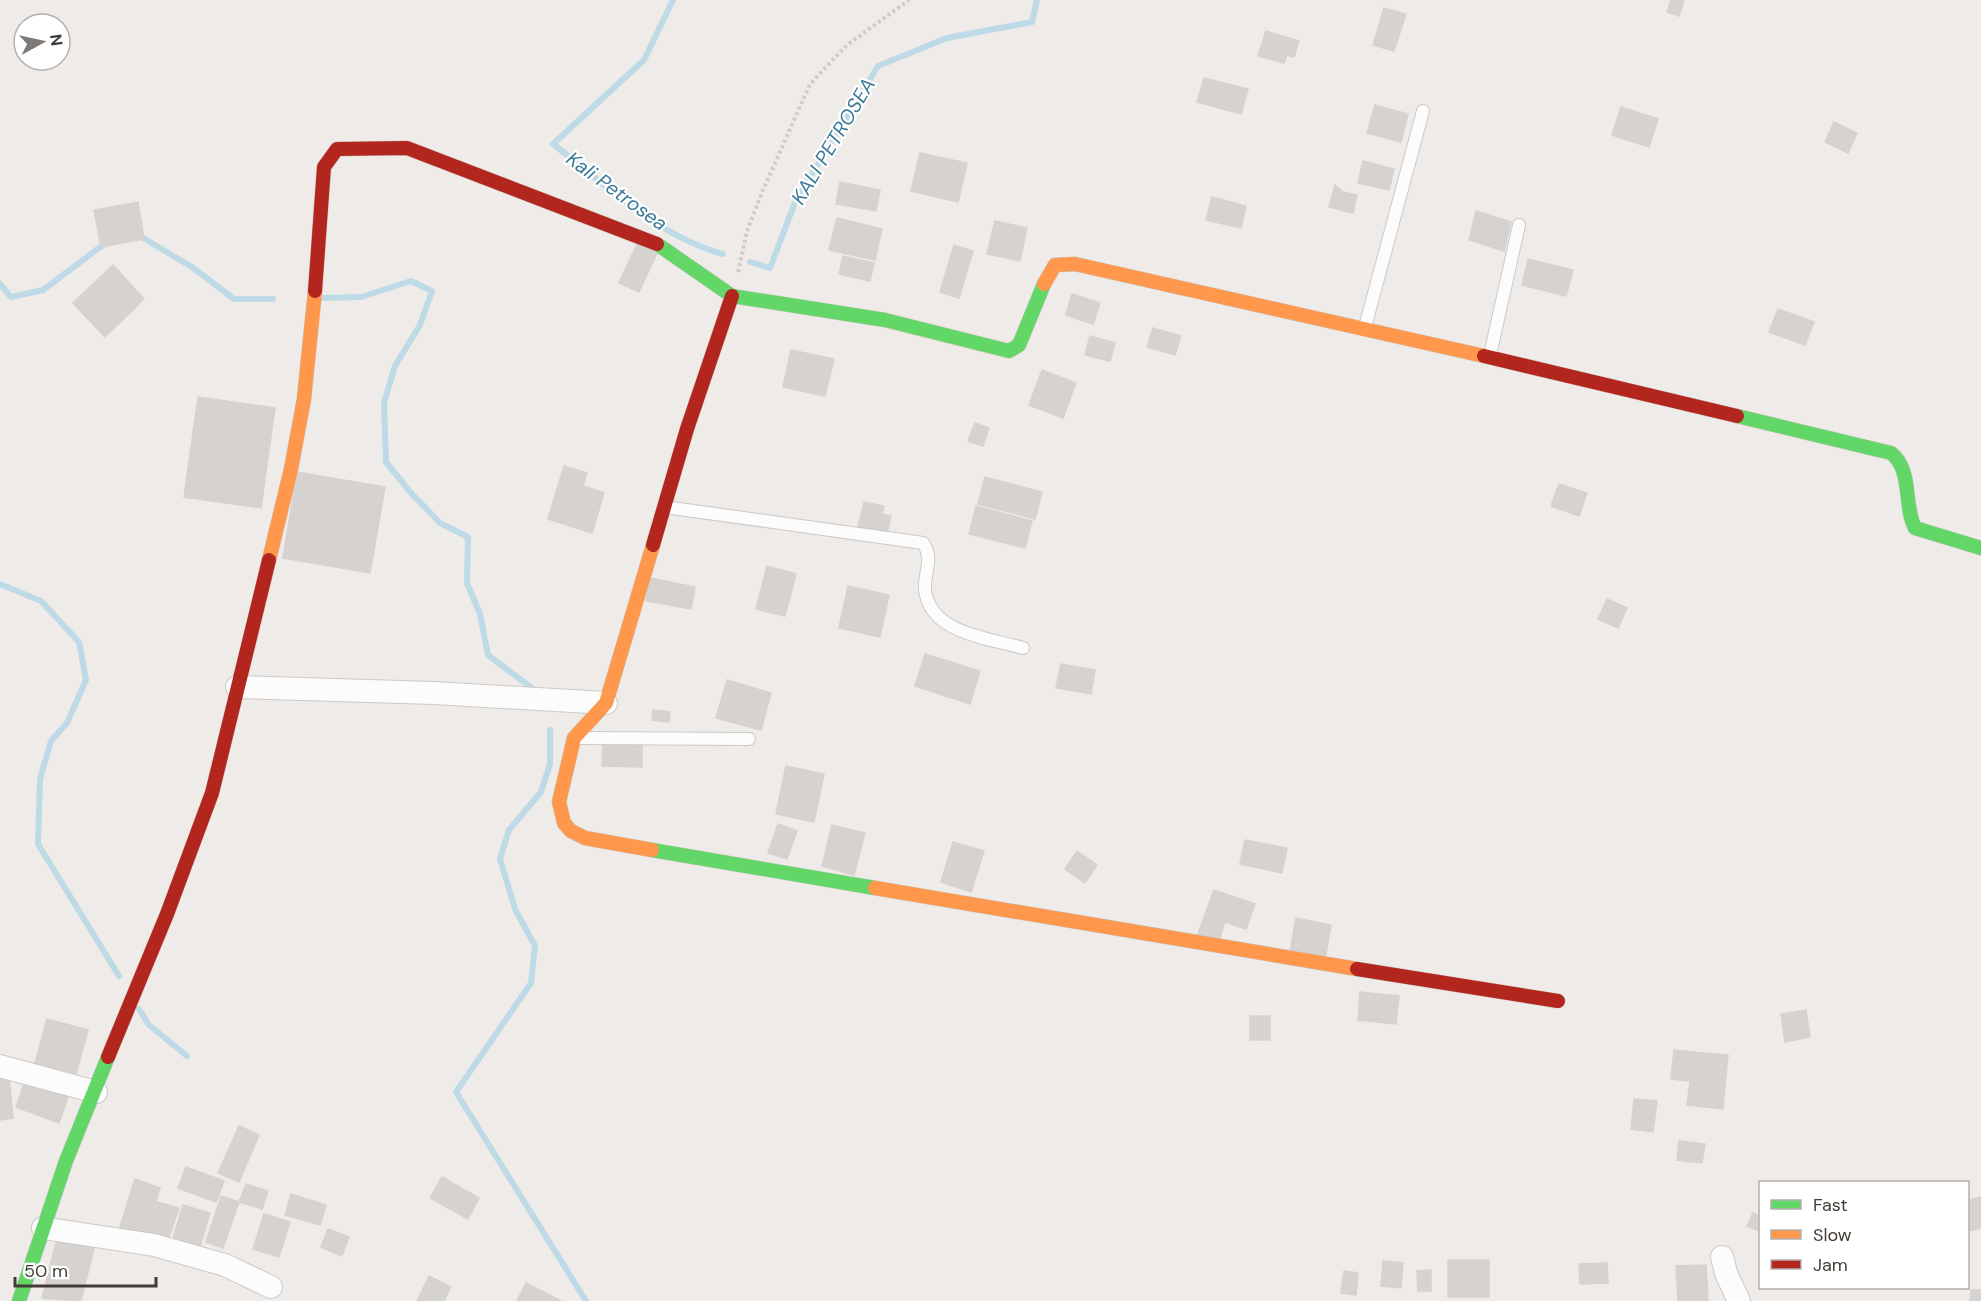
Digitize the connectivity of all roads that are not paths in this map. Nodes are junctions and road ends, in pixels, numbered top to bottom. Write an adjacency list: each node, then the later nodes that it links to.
1 (1423, 111): 4 (lane)
2 (1519, 225): 5 (lane)
3 (732, 296): 4 (street); 6 (street); 9 (street)
4 (1365, 328): 5 (street)
5 (1489, 357): 7 (street)
6 (664, 507): 8 (lane); 10 (street)
7 (1981, 548)
8 (1023, 648)
9 (237, 687): 10 (street); 15 (street)
10 (606, 703): 11 (street)
11 (574, 738): 12 (lane); 13 (street)
12 (749, 739)
13 (1558, 1001)
14 (0, 1066): 15 (street)
15 (96, 1092): 16 (street)
16 (43, 1228): 18 (street); 19 (street)
17 (1722, 1257): 20 (street)
18 (271, 1287)
19 (19, 1301)
20 (1739, 1301)

